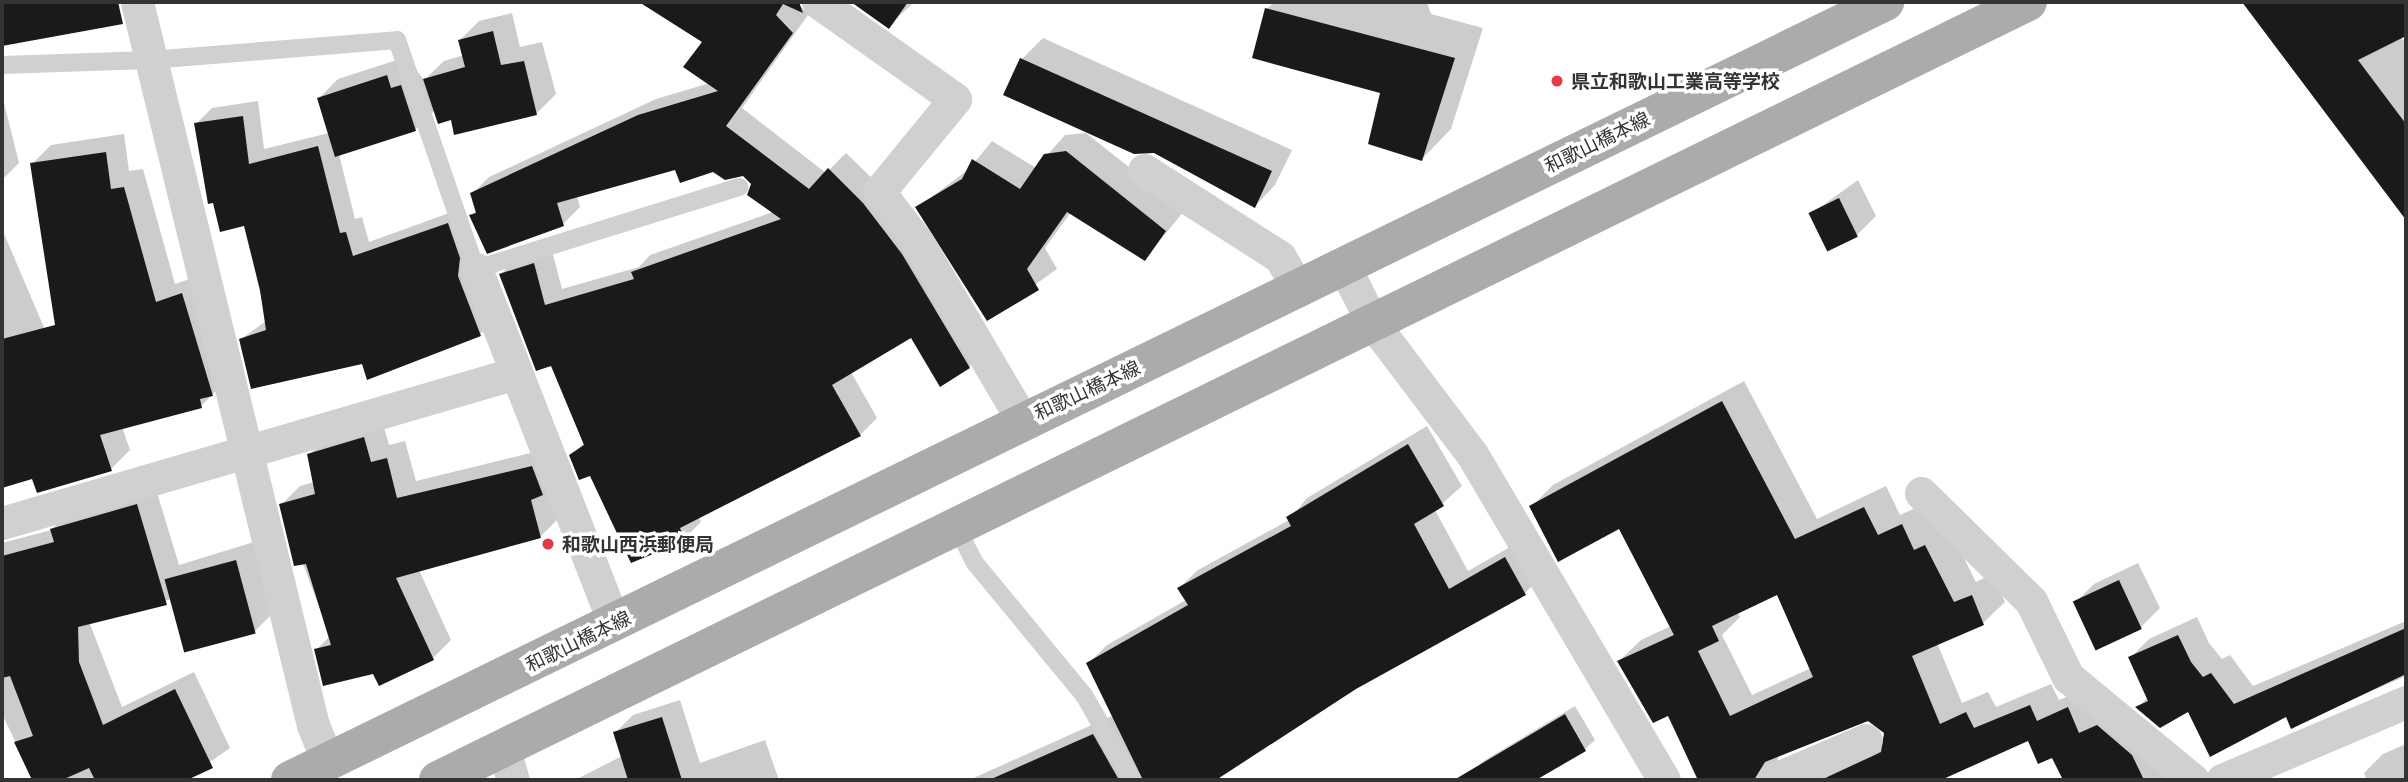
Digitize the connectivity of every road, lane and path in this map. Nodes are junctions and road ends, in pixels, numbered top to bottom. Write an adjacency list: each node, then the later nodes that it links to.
1 (137, 2): 5 (street)
2 (818, 2): 14 (street)
3 (1885, 2): 9 (main road, 和歌山橋本線)
4 (2028, 2): 12 (main road)
5 (150, 60): 6 (lane); 10 (lane); 15 (street)
6 (2, 65)
7 (1144, 170): 11 (street)
8 (740, 187): 10 (lane)
9 (1344, 266): 11 (main road, 和歌山橋本線); 12 (street)
10 (477, 269): 13 (street)
11 (1299, 289): 14 (main road, 和歌山橋本線)
12 (1371, 322): 18 (main road); 27 (street)
13 (516, 373): 15 (street); 19 (street)
14 (1023, 421): 19 (main road, 和歌山橋本線)
15 (248, 452): 17 (street); 22 (street)
16 (1921, 492): 29 (street)
17 (2, 523)
18 (957, 528): 23 (main road); 26 (lane)
19 (614, 623): 22 (main road, 和歌山橋本線)
20 (2406, 702): 30 (street)
21 (1866, 740): 28 (street)
22 (328, 762): 24 (main road, 和歌山橋本線)
23 (508, 765): 25 (main road)
24 (290, 780)
25 (438, 780)
26 (1132, 780)
27 (1664, 780)
28 (1773, 780)
29 (2193, 780)
30 (2222, 780)

